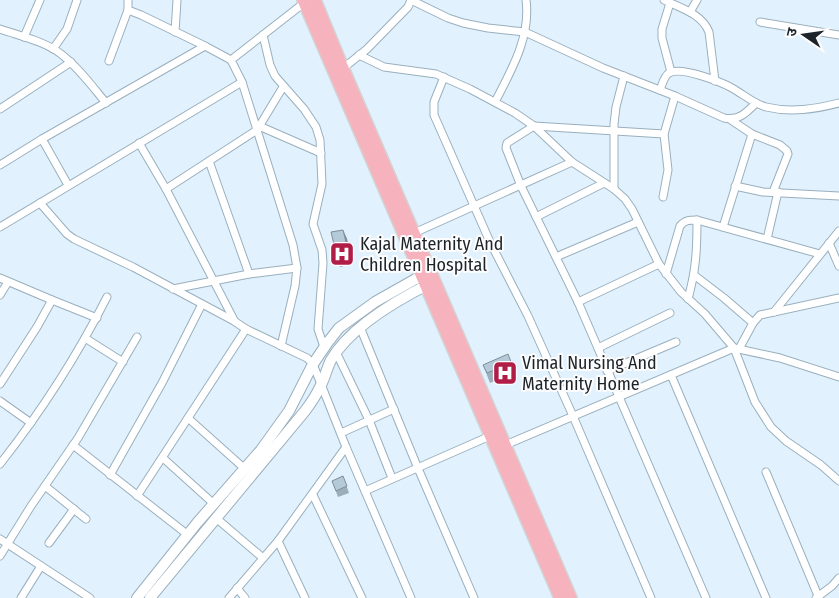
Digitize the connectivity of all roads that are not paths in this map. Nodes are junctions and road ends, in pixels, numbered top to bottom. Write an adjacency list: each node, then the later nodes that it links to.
1 (40, 0): 18 (street)
2 (77, 0): 20 (street)
3 (128, 0): 10 (street)
4 (177, 0): 14 (street)
5 (411, 0): 15 (street); 21 (street)
6 (526, 0): 15 (street)
7 (697, 0): 11 (street)
8 (667, 1): 11 (street); 26 (street)
9 (312, 3): 16 (street); 25 (main road)
10 (128, 10): 14 (street); 23 (street)
11 (690, 12): 29 (street)
12 (760, 22): 17 (street)
13 (0, 29): 18 (street)
14 (175, 32): 19 (street)
15 (524, 32): 27 (street); 34 (street)
16 (263, 34): 22 (street); 31 (street)
17 (839, 35)
18 (24, 37): 20 (street)
19 (205, 46): 22 (street); 35 (street)
20 (53, 49): 24 (street)
21 (359, 56): 25 (street); 28 (street)
22 (231, 60): 30 (street)
23 (109, 61)
24 (71, 62): 35 (street); 38 (street)
25 (338, 71): 68 (main road); 80 (main road)
26 (671, 72): 29 (street); 32 (street)
27 (624, 76): 32 (street); 42 (street)
28 (444, 77): 34 (street); 61 (street)
29 (715, 81): 36 (street)
30 (242, 82): 41 (street); 46 (street)
31 (283, 87): 41 (street); 47 (street)
32 (660, 90): 33 (street)
33 (675, 96): 39 (street); 43 (street)
34 (495, 102): 40 (street)
35 (106, 103): 45 (street)
36 (756, 103): 37 (street); 39 (street)
37 (839, 103)
38 (0, 110)
39 (731, 120): 44 (street)
40 (534, 126): 42 (street); 49 (street); 53 (street)
41 (258, 128): 47 (street); 48 (street); 75 (street)
42 (614, 132): 43 (street); 56 (street)
43 (664, 134): 59 (street)
44 (752, 134): 54 (street); 57 (street)
45 (42, 139): 50 (street); 52 (street)
46 (139, 143): 52 (street); 55 (street)
47 (321, 153): 102 (street)
48 (209, 161): 55 (street); 76 (street)
49 (572, 162): 51 (street); 53 (street)
50 (0, 165)
51 (604, 183): 56 (street); 62 (street)
52 (68, 185): 60 (street)
53 (521, 186): 61 (street); 62 (street)
54 (736, 186): 57 (street); 66 (street)
55 (166, 189): 82 (street)
56 (614, 189): 64 (street)
57 (776, 192): 58 (street); 69 (street)
58 (839, 196)
59 (663, 197)
60 (40, 203): 65 (street); 83 (street)
61 (474, 206): 68 (street); 116 (street)
62 (536, 218): 72 (street)
63 (697, 220): 66 (street); 77 (street); 78 (street)
64 (638, 222): 72 (street); 73 (street)
65 (0, 227)
66 (723, 228): 69 (street)
67 (839, 231): 70 (street)
68 (414, 233): 80 (main road)
69 (767, 239): 71 (street)
70 (829, 243): 71 (street); 74 (street)
71 (820, 254): 91 (street)
72 (556, 257): 89 (street)
73 (658, 264): 77 (street); 89 (street)
74 (839, 266)
75 (297, 268): 76 (street); 101 (street)
76 (249, 274): 82 (street)
77 (666, 274): 87 (street)
78 (694, 275): 87 (street); 95 (street)
79 (0, 278): 81 (street)
80 (428, 278): 96 (street); 102 (street); 121 (main road); 124 (main road)
81 (8, 282): 84 (street); 88 (street)
82 (214, 282): 83 (street); 94 (street)
83 (173, 289): 90 (street)
84 (0, 295)
85 (107, 297): 93 (street)
86 (839, 298): 91 (street)
87 (688, 299): 104 (street)
88 (52, 300): 93 (street); 111 (street)
89 (578, 302): 103 (street)
90 (202, 304): 94 (street); 130 (street)
91 (774, 312): 95 (street)
92 (670, 313): 103 (street)
93 (96, 318): 99 (street)
94 (234, 321): 97 (street)
95 (753, 323): 104 (street)
96 (360, 327): 105 (street); 115 (street)
97 (246, 329): 101 (street); 117 (street)
98 (137, 337): 106 (street)
99 (85, 338): 106 (street); 119 (street)
100 (676, 342): 108 (street)
101 (280, 346): 107 (street)
102 (324, 347): 107 (street)
103 (598, 348): 108 (street)
104 (737, 349): 109 (street); 110 (street); 132 (street)
105 (336, 352): 112 (street); 118 (street)
106 (122, 362): 122 (street)
107 (313, 364): 112 (street); 128 (street)
108 (608, 370): 113 (street)
109 (671, 375): 113 (street); 165 (street)
110 (839, 377)
111 (0, 384)
112 (322, 384): 120 (street); 140 (street)
113 (619, 397): 116 (street); 164 (street)
114 (0, 400): 119 (street)
115 (394, 409): 118 (street); 127 (street)
116 (573, 416): 124 (street); 163 (street)
117 (188, 418): 125 (street); 128 (street)
118 (369, 420): 120 (street); 131 (street)
119 (31, 423): 126 (street)
120 (340, 433): 123 (street)
121 (490, 436): 124 (main road); 127 (street)
122 (72, 446): 130 (street); 133 (street)
123 (346, 447): 134 (street); 135 (street)
124 (500, 447): 161 (main road); 162 (main road)
125 (162, 458): 136 (street); 137 (street)
126 (0, 464)
127 (417, 466): 131 (street); 160 (street)
128 (245, 469): 137 (street)
129 (766, 472): 166 (street)
130 (110, 475): 136 (street)
131 (392, 478): 134 (street)
132 (839, 481)
133 (45, 486): 138 (street); 145 (street)
134 (365, 491): 159 (street)
135 (313, 495): 143 (street); 158 (street)
136 (137, 496): 141 (street)
137 (214, 504): 141 (street)
138 (74, 508): 139 (street); 144 (street)
139 (86, 518)
140 (216, 518): 147 (street); 154 (street)
141 (188, 535): 153 (street)
142 (0, 539): 145 (street)
143 (278, 541): 147 (street); 157 (street)
144 (49, 543)
145 (7, 544): 146 (street); 148 (street)
146 (0, 556)
147 (263, 558): 150 (street)
148 (41, 566): 151 (street); 152 (street)
149 (839, 578): 166 (street)
150 (237, 588): 155 (street); 156 (street)
151 (21, 598)
152 (90, 598)
153 (137, 598)
154 (150, 598)
155 (229, 598)
156 (245, 598)
157 (305, 598)
158 (362, 598)
159 (411, 598)
160 (474, 598)
161 (560, 598)
162 (571, 598)
163 (651, 598)
164 (706, 598)
165 (766, 598)
166 (818, 598)

